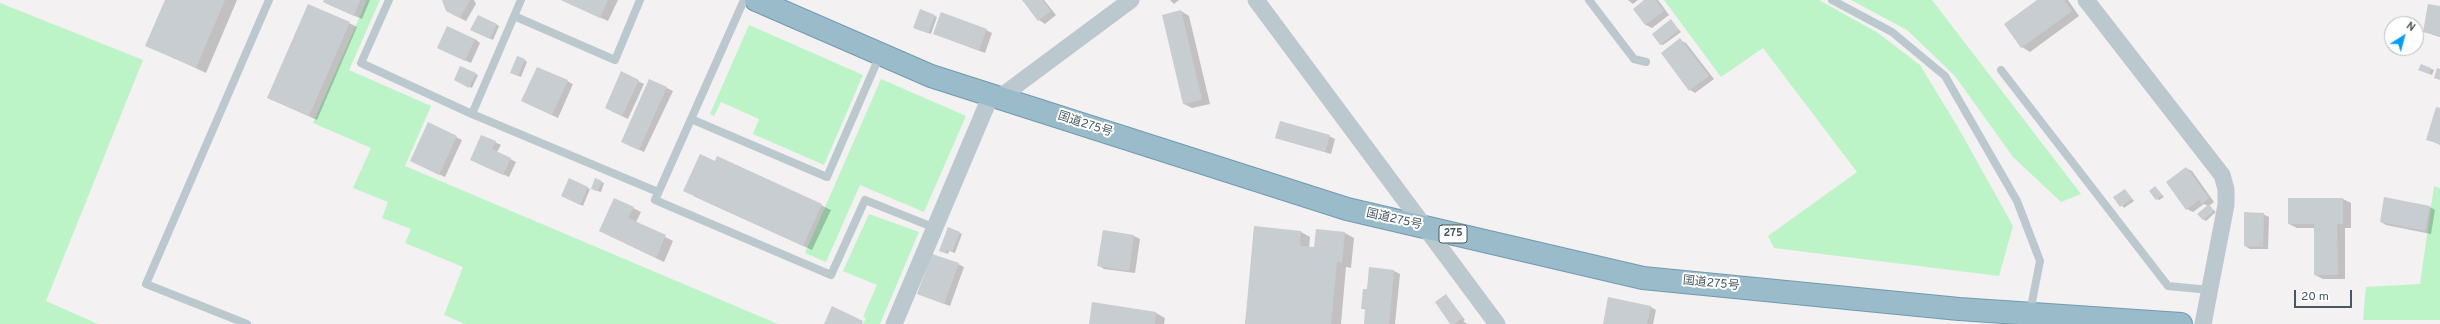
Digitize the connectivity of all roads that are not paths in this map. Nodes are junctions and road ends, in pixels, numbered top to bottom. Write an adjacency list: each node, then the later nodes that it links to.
1 (269, 0): 24 (lane)
2 (389, 0): 17 (lane)
3 (521, 0): 12 (lane)
4 (640, 0): 12 (lane)
5 (744, 0): 18 (lane)
6 (756, 0): 13 (highway, 国道275号 / 275)
7 (1131, 0): 16 (street)
8 (1256, 0): 21 (street)
9 (1589, 0): 14 (lane)
10 (1832, 0): 23 (lane)
11 (2086, 0): 22 (street)
12 (514, 16): 17 (lane)
13 (881, 54): 16 (highway, 国道275号 / 275); 18 (lane)
14 (1646, 62)
15 (2001, 70): 22 (lane)
16 (995, 96): 20 (street); 21 (highway, 国道275号 / 275)
17 (472, 114): 19 (lane)
18 (691, 119): 19 (lane)
19 (658, 192): 20 (lane)
20 (935, 228): 25 (street)
21 (1427, 228): 23 (highway, 国道275号 / 275); 26 (street)
22 (2210, 290): 28 (street)
23 (2029, 314): 27 (highway, 国道275号 / 275)
24 (247, 324)
25 (894, 324)
26 (1497, 324)
27 (2181, 324)
28 (2204, 324)

